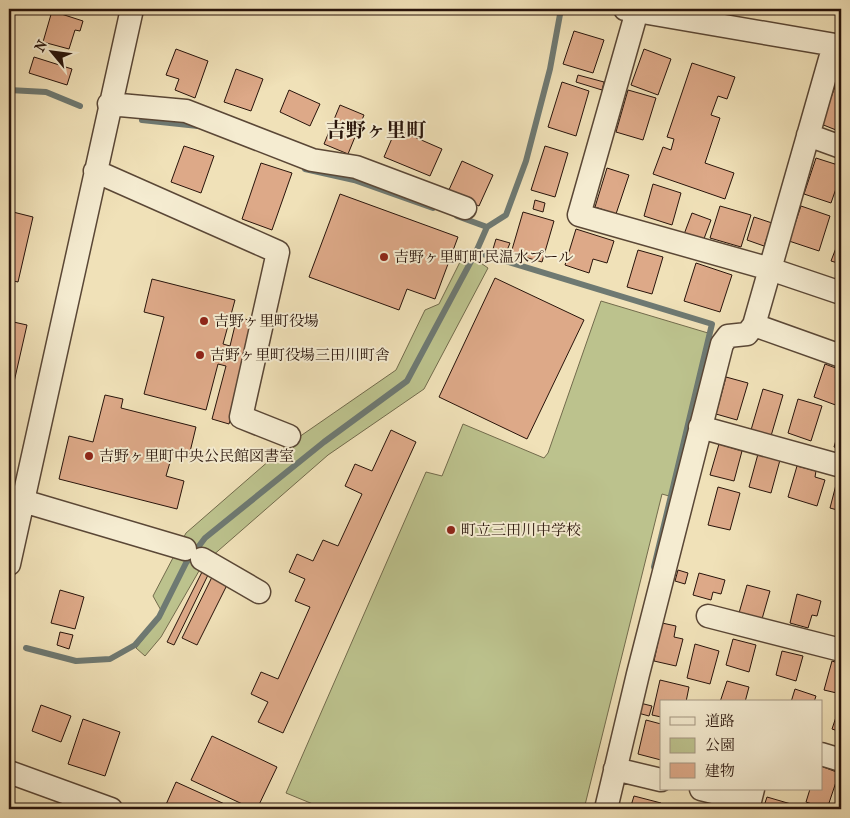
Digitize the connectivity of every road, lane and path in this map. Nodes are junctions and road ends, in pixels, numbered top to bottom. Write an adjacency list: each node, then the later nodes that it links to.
1 (132, 9): 4 (street)
2 (631, 10): 3 (street); 9 (street)
3 (838, 45): 5 (street)
4 (109, 104): 7 (street); 8 (street)
5 (808, 135): 6 (street); 9 (street)
6 (841, 147)
7 (95, 171): 14 (street); 16 (street)
8 (465, 208)
9 (770, 269): 10 (street); 11 (street)
10 (841, 293)
11 (754, 325): 12 (street); 13 (street)
12 (841, 356)
13 (700, 427): 15 (street); 23 (street)
14 (289, 436)
15 (841, 466)
16 (23, 501): 17 (street); 18 (street)
17 (9, 564)
18 (260, 592)
19 (708, 616): 20 (street)
20 (841, 650)
21 (822, 754): 22 (street)
22 (841, 760)
23 (615, 769): 25 (street); 29 (street)
24 (9, 772): 28 (street)
25 (660, 780)
26 (705, 790): 27 (street)
27 (750, 800)
28 (111, 809)
29 (606, 809)

